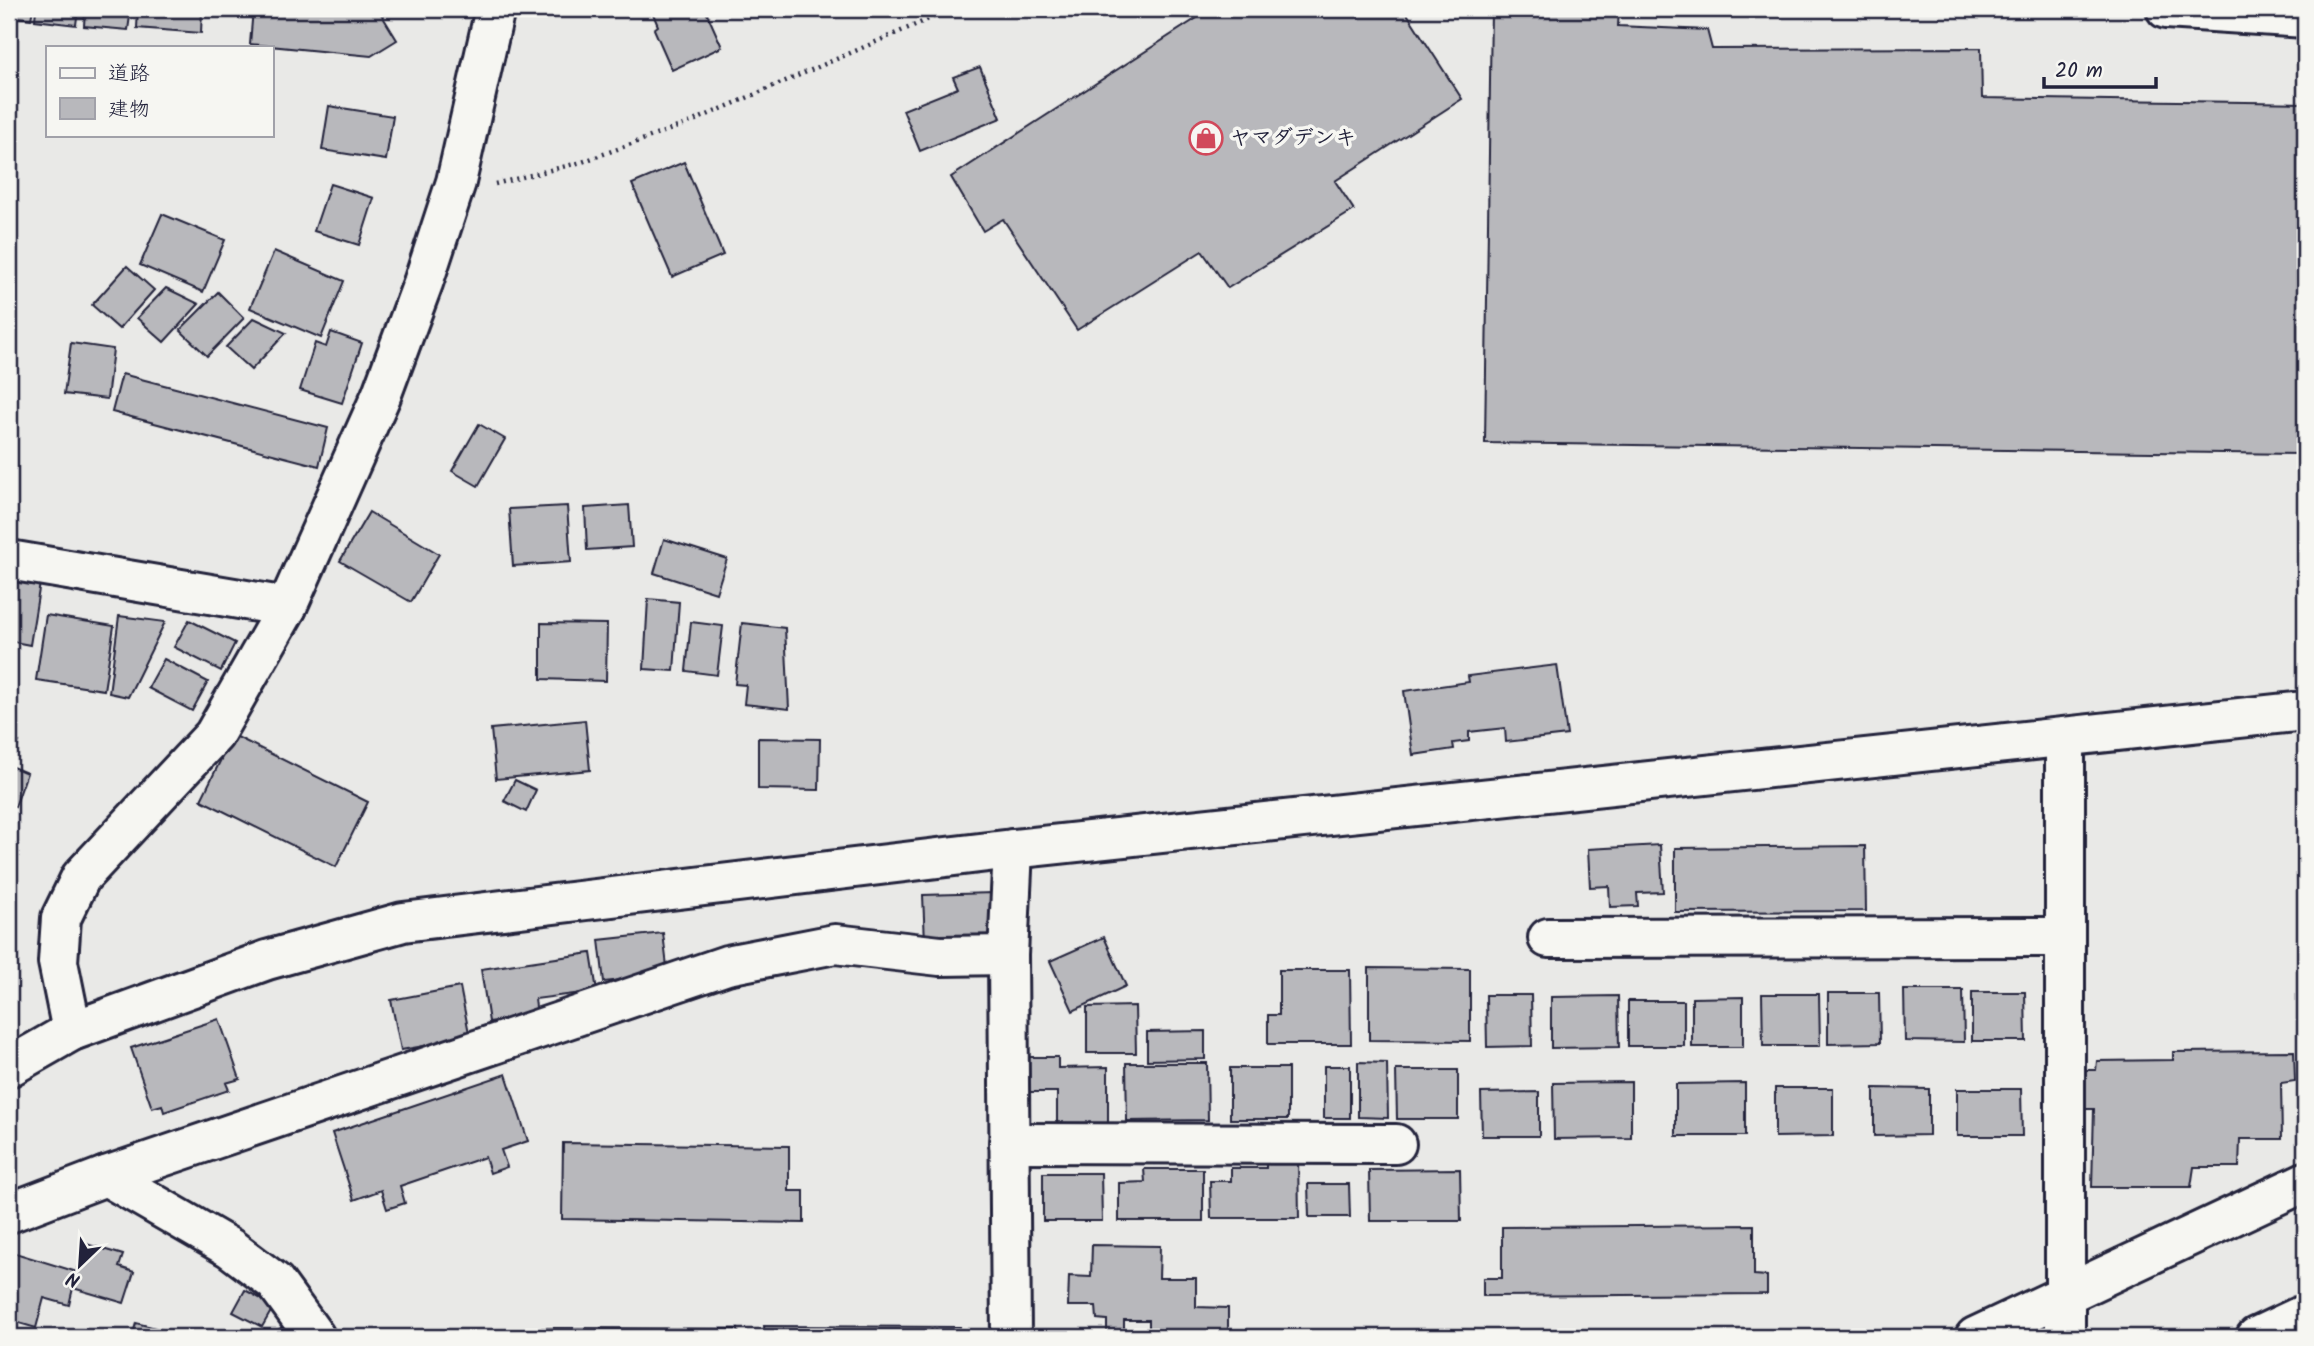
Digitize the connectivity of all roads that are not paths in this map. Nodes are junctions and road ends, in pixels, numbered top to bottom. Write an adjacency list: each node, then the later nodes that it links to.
1 (495, 9): 5 (main road)
2 (2166, 9): 3 (main road)
3 (2305, 18)
4 (9, 560): 5 (main road)
5 (287, 607): 12 (main road)
6 (2305, 711): 7 (main road)
7 (2065, 737): 8 (main road); 9 (main road)
8 (1013, 849): 11 (main road); 12 (main road)
9 (2063, 937): 10 (main road); 19 (main road)
10 (1548, 938)
11 (1008, 955): 14 (main road); 16 (main road)
12 (72, 1031): 13 (main road)
13 (9, 1067)
14 (1009, 1143): 15 (main road); 22 (main road)
15 (1396, 1144)
16 (106, 1176): 18 (main road); 21 (main road)
17 (2305, 1182): 19 (main road)
18 (9, 1213)
19 (2064, 1294): 23 (main road); 24 (main road)
20 (2305, 1314): 25 (main road)
21 (315, 1337)
22 (1010, 1337)
23 (1975, 1337)
24 (2065, 1337)
25 (2256, 1337)

